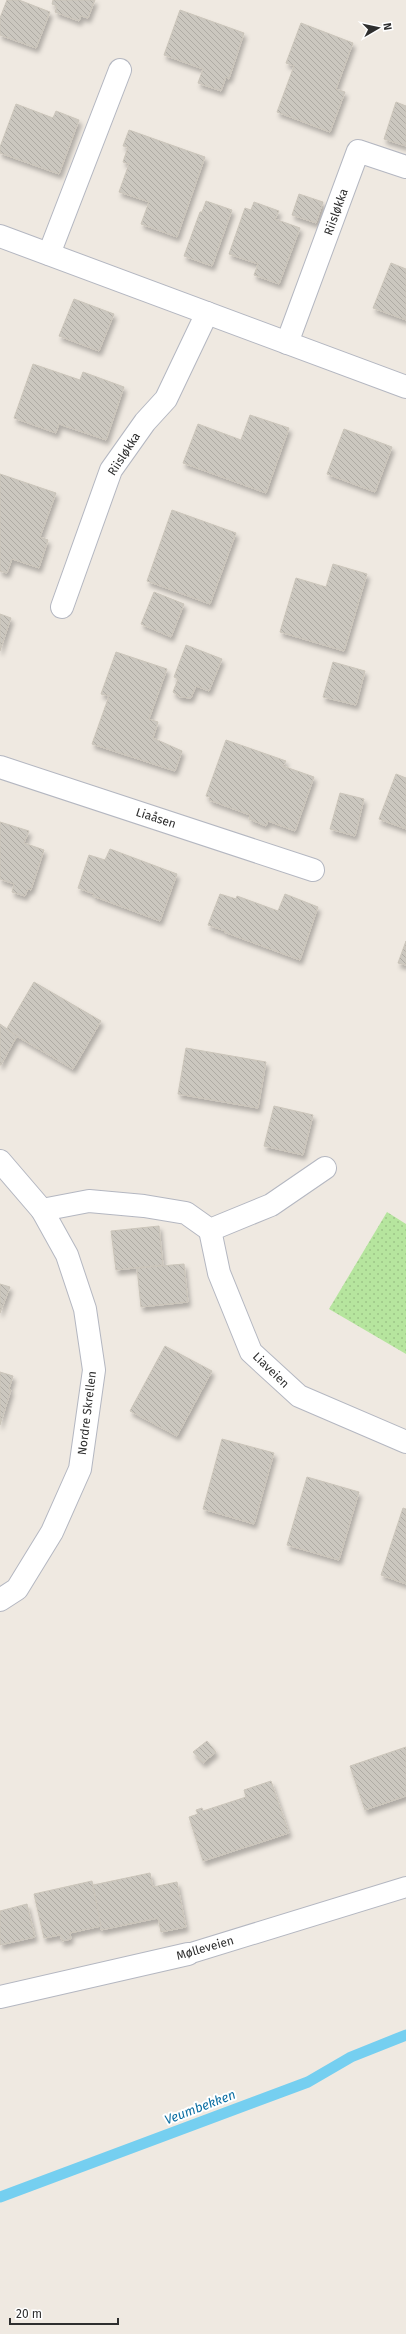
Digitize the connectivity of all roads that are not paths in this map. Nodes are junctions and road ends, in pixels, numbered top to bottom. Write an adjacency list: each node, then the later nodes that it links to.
1 (120, 70): 4 (street)
2 (406, 167): 6 (street, Riisløkka)
3 (0, 236): 4 (street)
4 (49, 254): 5 (street)
5 (207, 313): 6 (street); 8 (street, Riisløkka)
6 (287, 343): 7 (street)
7 (406, 387)
8 (62, 607)
9 (0, 767): 10 (street, Liaåsen)
10 (313, 870)
11 (0, 1161): 13 (street)
12 (325, 1168): 14 (street)
13 (42, 1210): 14 (street); 16 (street, Nordre Skrellen)
14 (210, 1230): 15 (street, Liaveien)
15 (406, 1442)
16 (0, 1600)
17 (406, 1887): 18 (lane, Mølleveien)
18 (188, 1954): 19 (street, Mølleveien)
19 (0, 1997)

